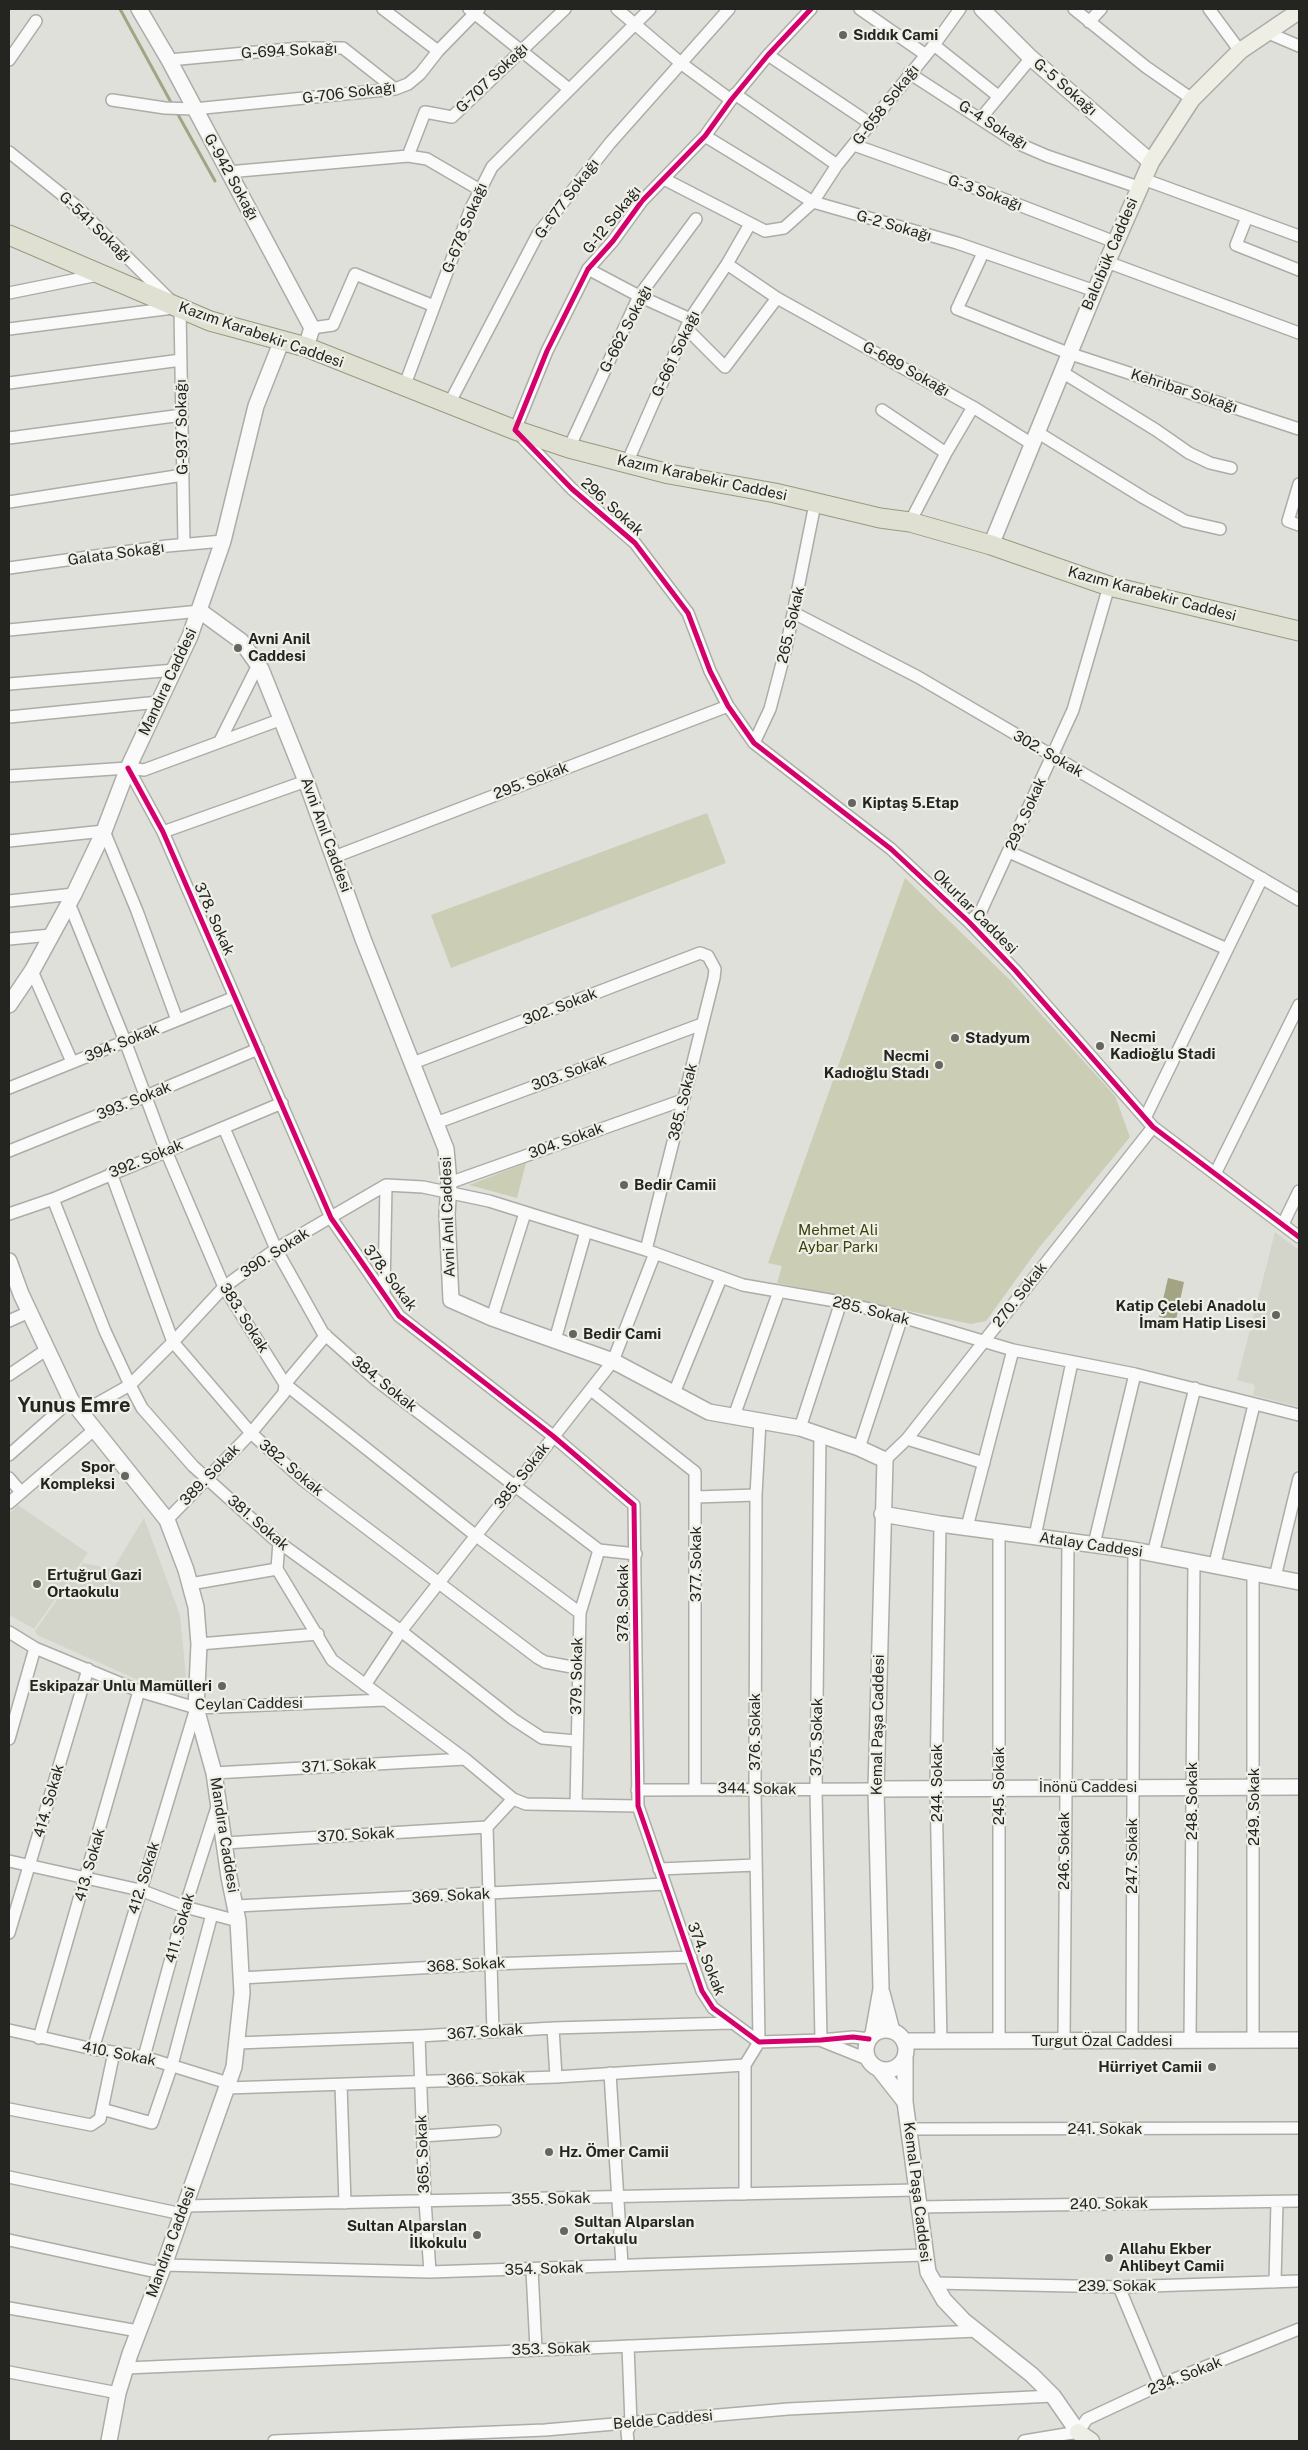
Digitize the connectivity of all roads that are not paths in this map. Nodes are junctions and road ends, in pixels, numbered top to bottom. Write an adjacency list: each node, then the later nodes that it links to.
1 (139, 9): 29 (street, G-942 Sokağı)
2 (383, 9): 23 (street)
3 (565, 9): 22 (street, G-707 Sokağı)
4 (617, 9): 18 (street)
5 (650, 9): 18 (street, G-678 Sokağı)
6 (730, 9): 30 (street, G-677 Sokağı)
7 (811, 9): 26 (street, G-12 Sokağı)
8 (860, 9): 27 (street)
9 (960, 9): 20 (street, G-658 Sokağı)
10 (982, 9): 28 (street, G-5 Sokağı)
11 (1074, 9): 17 (street)
12 (1101, 9): 17 (street)
13 (1209, 9): 24 (street)
14 (474, 10): 22 (street); 23 (street, G-706 Sokağı)
15 (1292, 12): 19 (main road, Balcıbük Caddesi)
16 (36, 22): 25 (street)
17 (1089, 22): 36 (street)
18 (636, 26): 30 (street); 33 (street, G-678 Sokağı)
19 (1266, 32): 21 (street); 24 (main road, Balcıbük Caddesi)
20 (934, 45): 27 (street, G-658 Sokağı); 34 (street)
21 (1299, 46)
22 (520, 50): 33 (street); 44 (street, G-707 Sokağı)
23 (438, 51): 32 (street, G-706 Sokağı)
24 (1240, 51): 36 (main road, Balcıbük Caddesi)
25 (11, 53)
26 (768, 55): 35 (street, G-12 Sokağı); 40 (street)
27 (926, 55): 31 (street, G-658 Sokağı)
28 (1031, 58): 34 (street); 45 (street, G-5 Sokağı)
29 (169, 60): 32 (street, G-694 Sokağı); 38 (street, G-942 Sokağı)
30 (682, 64): 35 (street); 81 (street, G-677 Sokağı)
31 (909, 73): 39 (street, G-4 Sokağı); 40 (street, G-658 Sokağı)
32 (395, 89): 38 (street, G-706 Sokağı)
33 (569, 89): 50 (street, G-678 Sokağı)
34 (998, 96): 39 (street)
35 (733, 97): 41 (street, G-12 Sokağı); 46 (street)
36 (1192, 99): 45 (main road, Balcıbük Caddesi)
37 (112, 100): 38 (street, G-706 Sokağı)
38 (190, 108): 47 (street, G-942 Sokağı)
39 (981, 118): 49 (street, G-4 Sokağı)
40 (871, 124): 42 (street, G-658 Sokağı)
41 (705, 136): 48 (street, G-12 Sokağı); 51 (street, G-2 Sokağı)
42 (854, 145): 46 (street, G-658 Sokağı); 57 (street, G-3 Sokağı)
43 (9, 152): 69 (street, G-541 Sokağı)
44 (408, 156): 47 (street); 50 (street)
45 (1151, 162): 49 (main road, Balcıbük Caddesi)
46 (838, 165): 51 (street, G-658 Sokağı)
47 (228, 172): 71 (street, G-942 Sokağı)
48 (664, 180): 54 (street, G-658 Sokağı); 61 (street, G-12 Sokağı)
49 (1140, 183): 52 (street, G-4 Sokağı); 57 (main road, Balcıbük Caddesi)
50 (480, 190): 68 (street, G-678 Sokağı)
51 (813, 202): 54 (street, G-658 Sokağı); 58 (street, G-2 Sokağı)
52 (1247, 217): 56 (street, G-4 Sokağı); 62 (street)
53 (696, 219): 66 (street, G-662 Sokağı)
54 (750, 224): 60 (street, G-661 Sokağı)
55 (9, 235): 63 (main road, Kazım Karabekir Caddesi)
56 (1299, 236)
57 (1115, 242): 59 (main road, Balcıbük Caddesi)
58 (984, 253): 64 (street, G-2 Sokağı); 76 (street, Kehribar Sokağı)
59 (1107, 262): 64 (street, Balcıbük Caddesi); 73 (street)
60 (727, 264): 67 (street, G-689 Sokağı); 70 (street, G-661 Sokağı)
61 (588, 270): 66 (street); 86 (street, G-12 Sokağı)
62 (1299, 270)
63 (98, 275): 65 (street); 69 (main road, Kazım Karabekir Caddesi)
64 (1095, 290): 76 (street, Balcıbük Caddesi)
65 (9, 293)
66 (639, 296): 70 (street); 89 (street, G-662 Sokağı)
67 (777, 298): 70 (street); 82 (street, G-689 Sokağı)
68 (434, 306): 71 (street); 80 (street, G-678 Sokağı)
69 (179, 308): 72 (street); 74 (main road, Kazım Karabekir Caddesi); 77 (street, G-937 Sokağı)
70 (688, 323): 91 (street, G-661 Sokağı)
71 (312, 328): 75 (street)
72 (9, 329)
73 (1299, 331)
74 (282, 340): 75 (main road, Kazım Karabekir Caddesi); 100 (street, Mandıra Caddesi)
75 (306, 347): 80 (main road, Kazım Karabekir Caddesi)
76 (1068, 353): 78 (street, Balcıbük Caddesi); 85 (street, Kehribar Sokağı)
77 (181, 360): 79 (street); 84 (street, G-937 Sokağı)
78 (1062, 372): 88 (street, Balcıbük Caddesi); 92 (street)
79 (9, 383)
80 (404, 387): 81 (main road, Kazım Karabekir Caddesi)
81 (449, 404): 86 (main road, Kazım Karabekir Caddesi)
82 (973, 407): 88 (street, G-689 Sokağı); 90 (street)
83 (882, 410): 90 (street)
84 (182, 415): 87 (street); 93 (street, G-937 Sokağı)
85 (1299, 429)
86 (515, 430): 89 (main road, Kazım Karabekir Caddesi); 113 (street, 296. Sokak)
87 (9, 438)
88 (1034, 438): 99 (street, G-689 Sokağı); 102 (street, Balcıbük Caddesi)
89 (569, 448): 91 (main road, Kazım Karabekir Caddesi)
90 (946, 452): 97 (street)
91 (627, 463): 96 (main road, Kazım Karabekir Caddesi)
92 (1231, 468)
93 (183, 475): 95 (street); 101 (street, G-937 Sokağı)
94 (1299, 484): 98 (street)
95 (9, 502)
96 (814, 504): 97 (main road, Kazım Karabekir Caddesi); 106 (street, 265. Sokak)
97 (910, 522): 102 (main road, Kazım Karabekir Caddesi)
98 (1299, 525)
99 (1220, 529)
100 (223, 541): 101 (street, Galata Sokağı); 105 (street, Mandıra Caddesi)
101 (184, 544): 103 (street, Galata Sokağı)
102 (992, 545): 104 (main road, Kazım Karabekir Caddesi)
103 (9, 568)
104 (1109, 586): 108 (main road, Kazım Karabekir Caddesi); 118 (street, 293. Sokak)
105 (200, 611): 107 (street); 109 (street, Avni Anıl Caddesi); 110 (street, Mandıra Caddesi)
106 (794, 613): 117 (street, 265. Sokak); 118 (street, 302. Sokak)
107 (9, 630)
108 (1299, 631)
109 (258, 664): 115 (street, Avni Anıl Caddesi); 116 (street)
110 (175, 670): 111 (street); 112 (street, Mandıra Caddesi)
111 (9, 684)
112 (159, 702): 114 (street); 119 (street, Mandıra Caddesi)
113 (728, 706): 117 (street, 296. Sokak); 126 (street, 295. Sokak)
114 (9, 717)
115 (282, 720): 116 (street); 121 (street, Avni Anıl Caddesi)
116 (220, 742): 119 (street)
117 (754, 743): 131 (street, Okurlar Caddesi)
118 (1051, 756): 125 (street, 293. Sokak); 127 (street, 302. Sokak)
119 (128, 768): 120 (street); 122 (street, Mandıra Caddesi); 123 (street, 378. Sokak)
120 (9, 776)
121 (306, 781): 123 (street); 126 (street, Avni Anıl Caddesi)
122 (104, 831): 124 (street); 128 (street, Mandıra Caddesi); 140 (street)
123 (163, 832): 137 (street, 378. Sokak)
124 (9, 841)
125 (1009, 852): 131 (street, 293. Sokak); 134 (street)
126 (334, 857): 145 (street, Avni Anıl Caddesi)
127 (1262, 878): 129 (street, 302. Sokak); 134 (street, 270. Sokak)
128 (72, 898): 130 (street); 132 (street, Mandıra Caddesi); 142 (street, 383. Sokak)
129 (1299, 900)
130 (9, 901)
131 (969, 922): 151 (street, Okurlar Caddesi)
132 (51, 936): 133 (street); 136 (street, Mandıra Caddesi)
133 (9, 939)
134 (1227, 949): 151 (street, 270. Sokak)
135 (708, 956): 141 (street, 385. Sokak); 145 (street, 302. Sokak)
136 (32, 971): 138 (street, Mandıra Caddesi); 144 (street)
137 (235, 997): 140 (street, 394. Sokak); 143 (street, 378. Sokak)
138 (9, 1004)
139 (1299, 1005): 156 (street)
140 (177, 1020): 142 (street, 394. Sokak)
141 (702, 1024): 148 (street, 385. Sokak); 150 (street, 303. Sokak)
142 (125, 1041): 144 (street, 394. Sokak); 147 (street, 383. Sokak)
143 (258, 1048): 147 (street, 393. Sokak); 149 (street, 378. Sokak)
144 (72, 1062): 146 (street, 394. Sokak)
145 (413, 1063): 150 (street, Avni Anıl Caddesi)
146 (9, 1088)
147 (146, 1096): 153 (street, 393. Sokak); 154 (street, 383. Sokak)
148 (683, 1100): 158 (street, 304. Sokak); 168 (street, 385. Sokak)
149 (282, 1103): 152 (street, 392. Sokak); 163 (street, 378. Sokak)
150 (436, 1123): 158 (street, Avni Anıl Caddesi)
151 (1149, 1123): 156 (street, Okurlar Caddesi); 182 (street, 270. Sokak)
152 (224, 1128): 154 (street, 392. Sokak); 167 (street, 384. Sokak)
153 (9, 1150)
154 (166, 1151): 155 (street, 392. Sokak); 171 (street, 383. Sokak)
155 (111, 1173): 160 (street, 392. Sokak); 181 (street, 382. Sokak)
156 (1214, 1174): 164 (street, Okurlar Caddesi)
157 (386, 1185): 158 (street); 163 (street, 390. Sokak); 173 (street)
158 (449, 1187): 161 (street, 285. Sokak); 177 (street, Avni Anıl Caddesi)
159 (1299, 1191): 164 (street)
160 (53, 1199): 162 (street, 392. Sokak); 190 (street, 381. Sokak)
161 (525, 1213): 165 (street, 285. Sokak); 177 (street)
162 (9, 1214)
163 (331, 1218): 167 (street, 390. Sokak); 173 (street, 378. Sokak)
164 (1283, 1224): 166 (street, Okurlar Caddesi)
165 (586, 1231): 168 (street, 285. Sokak); 180 (street)
166 (1299, 1237)
167 (276, 1249): 171 (street, 390. Sokak); 179 (street, 384. Sokak)
168 (651, 1252): 170 (street, 285. Sokak); 185 (street, 385. Sokak)
169 (10, 1267): 175 (street, Mandıra Caddesi)
170 (721, 1278): 172 (street, 285. Sokak); 193 (street)
171 (224, 1287): 181 (street, 390. Sokak); 189 (street, 383. Sokak)
172 (779, 1291): 174 (street, 285. Sokak); 198 (street)
173 (384, 1292): 204 (street, 378. Sokak)
174 (841, 1302): 176 (street, 285. Sokak); 200 (street)
175 (29, 1312): 178 (street); 183 (street, Mandıra Caddesi)
176 (902, 1317): 182 (street, 285. Sokak); 206 (street)
177 (492, 1318): 180 (street, Avni Anıl Caddesi)
178 (9, 1321)
179 (326, 1335): 189 (street, 389. Sokak); 213 (street, 384. Sokak)
180 (555, 1340): 185 (street, Avni Anıl Caddesi)
181 (174, 1342): 190 (street, 390. Sokak); 202 (street, 382. Sokak)
182 (983, 1342): 184 (street, 285. Sokak); 205 (street, 270. Sokak)
183 (46, 1350): 188 (street); 194 (street, Mandıra Caddesi)
184 (1013, 1350): 186 (street, 285. Sokak); 209 (street)
185 (613, 1361): 192 (street, 385. Sokak); 193 (street, Avni Anıl Caddesi)
186 (1072, 1362): 187 (street, 285. Sokak); 224 (street)
187 (1135, 1374): 191 (street, 285. Sokak); 227 (street)
188 (9, 1375)
189 (286, 1384): 202 (street, 389. Sokak); 223 (street, 383. Sokak)
190 (130, 1385): 196 (street, 390. Sokak); 211 (street, 381. Sokak)
191 (1195, 1388): 195 (street, 285. Sokak); 231 (street)
192 (591, 1390): 204 (street, 385. Sokak); 216 (street, 377. Sokak)
193 (674, 1393): 198 (street, Avni Anıl Caddesi)
194 (72, 1400): 196 (street, Mandıra Caddesi); 207 (street)
195 (1254, 1405): 197 (street, 285. Sokak); 233 (street)
196 (82, 1412): 201 (street, Mandıra Caddesi)
197 (1299, 1415)
198 (734, 1416): 199 (street, Avni Anıl Caddesi)
199 (760, 1421): 200 (street, Avni Anıl Caddesi); 215 (street, 376. Sokak)
200 (800, 1428): 203 (street, Avni Anıl Caddesi)
201 (95, 1429): 214 (street); 219 (street, Mandıra Caddesi)
202 (250, 1433): 211 (street, 389. Sokak); 239 (street, 382. Sokak)
203 (820, 1434): 206 (street, Avni Anıl Caddesi); 267 (street, 375. Sokak)
204 (553, 1436): 213 (street, 385. Sokak); 230 (street, 378. Sokak)
205 (907, 1439): 208 (street, 270. Sokak); 209 (street)
206 (859, 1448): 208 (street, Avni Anıl Caddesi)
207 (9, 1455)
208 (885, 1460): 218 (street, Kemal Paşa Caddesi)
209 (984, 1463): 221 (street)
210 (9, 1478): 214 (street)
211 (207, 1478): 219 (street, 389. Sokak); 226 (street, 381. Sokak)
212 (1299, 1478): 236 (street)
213 (514, 1486): 223 (street, 385. Sokak); 228 (street, 384. Sokak)
214 (21, 1492): 217 (street)
215 (756, 1495): 216 (street); 265 (street, 376. Sokak)
216 (696, 1497): 264 (street, 377. Sokak)
217 (9, 1503)
218 (882, 1514): 220 (street, Atalay Caddesi); 262 (street, Kemal Paşa Caddesi)
219 (167, 1520): 238 (street, Mandıra Caddesi)
220 (940, 1524): 221 (street, Atalay Caddesi); 256 (street, 244. Sokak)
221 (967, 1527): 222 (street, Atalay Caddesi)
222 (999, 1532): 224 (street, Atalay Caddesi); 257 (street, 245. Sokak)
223 (475, 1535): 239 (street, 385. Sokak); 240 (street, 383. Sokak)
224 (1035, 1536): 225 (street, Atalay Caddesi)
225 (1068, 1541): 227 (street, Atalay Caddesi); 258 (street, 246. Sokak)
226 (279, 1542): 234 (street); 242 (street, 381. Sokak)
227 (1094, 1544): 229 (street, Atalay Caddesi)
228 (600, 1550): 230 (street); 240 (street, 379. Sokak)
229 (1134, 1550): 231 (street, Atalay Caddesi); 259 (street, 247. Sokak)
230 (636, 1554): 266 (street, 378. Sokak)
231 (1153, 1554): 232 (street, Atalay Caddesi)
232 (1194, 1562): 233 (street, Atalay Caddesi); 260 (street, 248. Sokak)
233 (1214, 1567): 235 (street, Atalay Caddesi)
234 (277, 1569): 238 (street); 243 (street)
235 (1253, 1573): 236 (street, Atalay Caddesi); 263 (street, 249. Sokak)
236 (1275, 1577): 237 (street, Atalay Caddesi)
237 (1299, 1582)
238 (190, 1584): 244 (street, Mandıra Caddesi)
239 (439, 1584): 242 (street, 385. Sokak); 246 (street, 382. Sokak)
240 (580, 1613): 246 (street, 379. Sokak)
241 (9, 1632): 245 (street, Ceylan Caddesi)
242 (400, 1632): 248 (street, 385. Sokak); 253 (street, 381. Sokak)
243 (318, 1634): 244 (street); 248 (street)
244 (199, 1644): 251 (street, Mandıra Caddesi)
245 (35, 1648): 247 (street, Ceylan Caddesi); 252 (street)
246 (577, 1668): 253 (street, 379. Sokak)
247 (88, 1669): 249 (street, Ceylan Caddesi); 276 (street, 414. Sokak)
248 (365, 1685): 250 (street)
249 (140, 1692): 251 (street, Ceylan Caddesi); 278 (street, 413. Sokak)
250 (385, 1700): 251 (street, Ceylan Caddesi); 254 (street)
251 (196, 1708): 255 (street, Mandıra Caddesi); 280 (street, 412. Sokak)
252 (9, 1739)
253 (576, 1741): 270 (street, 379. Sokak)
254 (465, 1759): 255 (street, 371. Sokak); 268 (street)
255 (214, 1773): 269 (street, Mandıra Caddesi)
256 (936, 1787): 257 (street, İnönü Caddesi); 262 (street, İnönü Caddesi); 307 (street, 244. Sokak)
257 (998, 1787): 258 (street, İnönü Caddesi); 299 (street, 245. Sokak)
258 (1064, 1787): 259 (street, İnönü Caddesi); 303 (street, 246. Sokak)
259 (1132, 1787): 260 (street, İnönü Caddesi); 304 (street, 247. Sokak)
260 (1192, 1787): 263 (street, İnönü Caddesi); 300 (street, 248. Sokak)
261 (1299, 1787): 263 (street, İnönü Caddesi)
262 (876, 1788): 267 (street, 344. Sokak); 289 (street, Kemal Paşa Caddesi)
263 (1254, 1788): 305 (street, 249. Sokak)
264 (695, 1789): 265 (street, 344. Sokak); 266 (street, 344. Sokak)
265 (755, 1789): 267 (street, 344. Sokak); 275 (street, 376. Sokak)
266 (637, 1790): 271 (street, 378. Sokak)
267 (816, 1790): 298 (street, 375. Sokak)
268 (513, 1799): 270 (street); 272 (street)
269 (219, 1800): 273 (street, Mandıra Caddesi); 282 (street, 411. Sokak)
270 (576, 1805): 271 (street)
271 (638, 1806): 277 (street, 374. Sokak)
272 (487, 1827): 273 (street, 370. Sokak); 281 (street)
273 (225, 1843): 284 (street, Mandıra Caddesi)
274 (9, 1861): 276 (street, 369. Sokak)
275 (756, 1865): 277 (street); 306 (street, 376. Sokak)
276 (30, 1866): 278 (street, 369. Sokak); 285 (street, 414. Sokak)
277 (660, 1869): 279 (street, 374. Sokak)
278 (86, 1878): 280 (street, 369. Sokak); 297 (street, 413. Sokak)
279 (665, 1884): 281 (street, 369. Sokak); 286 (street, 374. Sokak)
280 (140, 1890): 282 (street, 369. Sokak); 309 (street, 412. Sokak)
281 (488, 1895): 284 (street, 369. Sokak); 287 (street)
282 (185, 1907): 283 (street, 369. Sokak); 311 (street, 411. Sokak)
283 (212, 1914): 284 (street, 369. Sokak); 313 (street)
284 (238, 1914): 288 (street, Mandıra Caddesi)
285 (9, 1933)
286 (691, 1957): 287 (street, 368. Sokak); 290 (street, 374. Sokak)
287 (491, 1964): 288 (street, 368. Sokak); 294 (street)
288 (241, 1978): 308 (street, Mandıra Caddesi)
289 (881, 1989): 293 (street, Kemal Paşa Caddesi); 296 (street, Kemal Paşa Caddesi)
290 (732, 2023): 291 (street, 367. Sokak); 306 (street, 374. Sokak)
291 (553, 2028): 294 (street, 367. Sokak); 317 (street)
292 (9, 2030): 297 (street, 410. Sokak)
293 (892, 2031): 296 (street); 302 (street)
294 (493, 2032): 295 (street, 367. Sokak)
295 (419, 2036): 308 (street, 367. Sokak); 318 (street, 365. Sokak)
296 (871, 2037): 298 (street); 315 (street)
297 (39, 2038): 309 (street, 410. Sokak)
298 (821, 2040): 306 (street); 315 (street)
299 (999, 2040): 303 (street, Turgut Özal Caddesi); 307 (street, Turgut Özal Caddesi)
300 (1190, 2040): 304 (street, Turgut Özal Caddesi); 305 (street, Turgut Özal Caddesi)
301 (1299, 2040): 305 (street, Turgut Özal Caddesi)
302 (904, 2041): 307 (street, Turgut Özal Caddesi); 312 (street)
303 (1064, 2041): 304 (street, Turgut Özal Caddesi)
304 (1132, 2041)
305 (1253, 2041)
306 (759, 2042): 314 (street)
307 (941, 2042)
308 (237, 2043): 319 (street, Mandıra Caddesi)
309 (94, 2049): 310 (street, 410. Sokak)
310 (114, 2052): 311 (street, 410. Sokak); 323 (street)
311 (144, 2057): 313 (street, 410. Sokak)
312 (904, 2058): 315 (street); 321 (street, Kemal Paşa Caddesi)
313 (172, 2065): 319 (street, 410. Sokak); 323 (street)
314 (745, 2065): 316 (street, 366. Sokak); 330 (street)
315 (876, 2067): 321 (street, Kemal Paşa Caddesi)
316 (610, 2074): 317 (street, 366. Sokak); 331 (street)
317 (556, 2077): 318 (street, 366. Sokak)
318 (420, 2082): 320 (street, 366. Sokak); 327 (street, 365. Sokak)
319 (227, 2085): 320 (street, 366. Sokak); 337 (street, Mandıra Caddesi)
320 (341, 2085): 335 (street)
321 (905, 2102): 325 (street, Kemal Paşa Caddesi)
322 (9, 2109): 323 (street)
323 (102, 2109)
324 (1299, 2128): 325 (street, 241. Sokak)
325 (910, 2129): 329 (street, Kemal Paşa Caddesi)
326 (495, 2132): 327 (street)
327 (422, 2136): 332 (street, 365. Sokak)
328 (9, 2177): 337 (street, 355. Sokak)
329 (916, 2190): 330 (street, 355. Sokak); 336 (street, Kemal Paşa Caddesi)
330 (745, 2194): 331 (street, 355. Sokak)
331 (618, 2198): 332 (street, 355. Sokak); 340 (street)
332 (425, 2201): 335 (street, 355. Sokak); 343 (street, 365. Sokak)
333 (1299, 2201): 334 (street, 240. Sokak)
334 (1277, 2202): 336 (street, 240. Sokak); 345 (street)
335 (345, 2203): 337 (street, 355. Sokak)
336 (918, 2207): 339 (street, Kemal Paşa Caddesi)
337 (184, 2210): 341 (street, Mandıra Caddesi)
338 (9, 2240): 341 (street, 354. Sokak)
339 (924, 2255): 340 (street, 354. Sokak); 346 (street, Kemal Paşa Caddesi)
340 (622, 2265): 342 (street, 354. Sokak)
341 (163, 2269): 343 (street, 354. Sokak); 351 (street, Mandıra Caddesi)
342 (532, 2270): 343 (street, 354. Sokak); 353 (street)
343 (430, 2272)
344 (1299, 2281): 345 (street, 239. Sokak)
345 (1275, 2282): 347 (street, 239. Sokak)
346 (934, 2283): 347 (street, 239. Sokak); 350 (street, Kemal Paşa Caddesi)
347 (1118, 2287): 356 (street)
348 (9, 2308): 351 (street)
349 (1299, 2329): 356 (street, 234. Sokak)
350 (977, 2331): 352 (street, 353. Sokak); 358 (street, Kemal Paşa Caddesi)
351 (138, 2332): 354 (street, Mandıra Caddesi)
352 (628, 2346): 353 (street, 353. Sokak); 359 (street)
353 (536, 2349): 354 (street, 353. Sokak)
354 (126, 2368): 357 (street, Mandıra Caddesi)
355 (9, 2372): 357 (street)
356 (1160, 2385): 361 (street, 234. Sokak)
357 (118, 2393): 364 (street, Mandıra Caddesi)
358 (1053, 2396): 359 (street, Belde Caddesi); 361 (street, Kemal Paşa Caddesi)
359 (631, 2424): 360 (street, Belde Caddesi); 367 (street)
360 (546, 2436): 362 (street, Belde Caddesi)
361 (1080, 2436): 368 (street); 369 (main road, Kemal Paşa Caddesi)
362 (433, 2438): 363 (street, Belde Caddesi)
363 (352, 2440): 366 (street, Belde Caddesi)
364 (109, 2441)
365 (274, 2441): 366 (street, Belde Caddesi)
366 (280, 2441)
367 (628, 2441)
368 (1024, 2441)
369 (1091, 2441)

